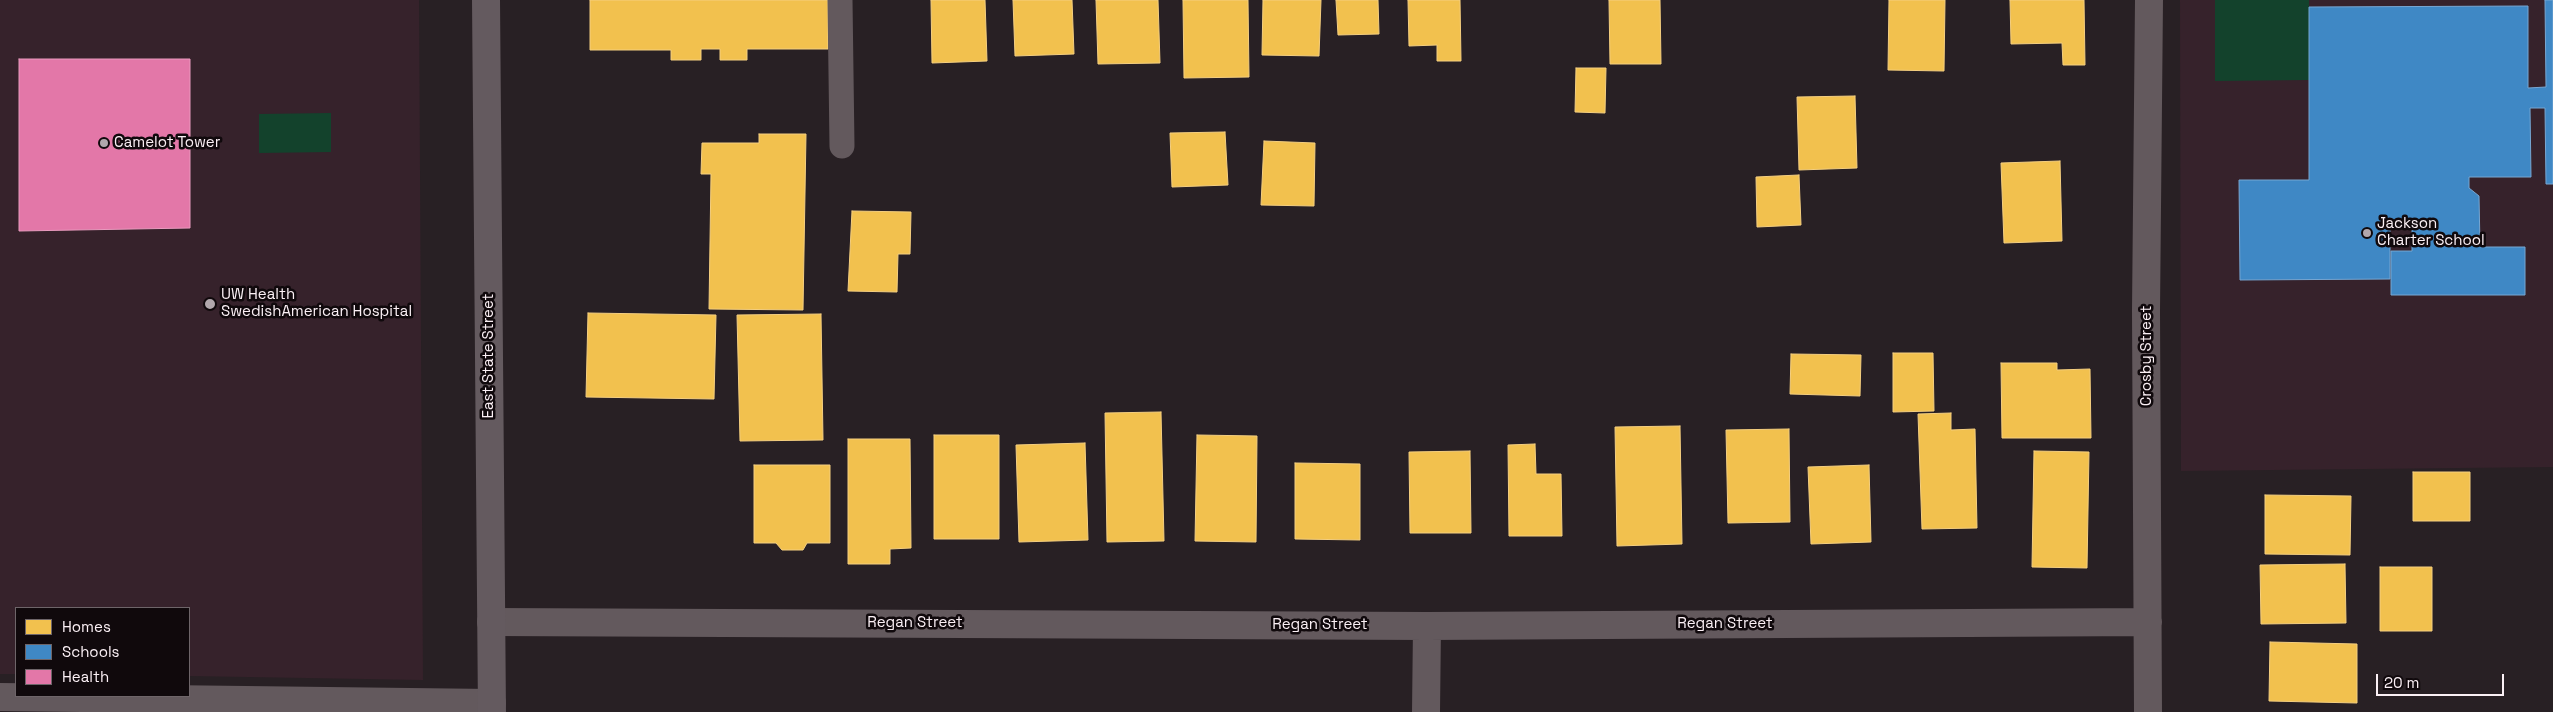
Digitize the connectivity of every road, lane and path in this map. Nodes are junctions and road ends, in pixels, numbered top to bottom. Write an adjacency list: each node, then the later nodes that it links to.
1 (486, 0): 5 (main road, East State Street)
2 (840, 0): 4 (lane)
3 (2149, 0): 6 (street, Crosby Street)
4 (842, 146)
5 (491, 622): 7 (street, Regan Street); 10 (main road, East State Street)
6 (2148, 622): 7 (street, Regan Street); 12 (street, Crosby Street)
7 (1427, 626): 11 (street)
8 (0, 697): 9 (street)
9 (245, 706): 10 (street)
10 (492, 707)
11 (1426, 712)
12 (2148, 712)

